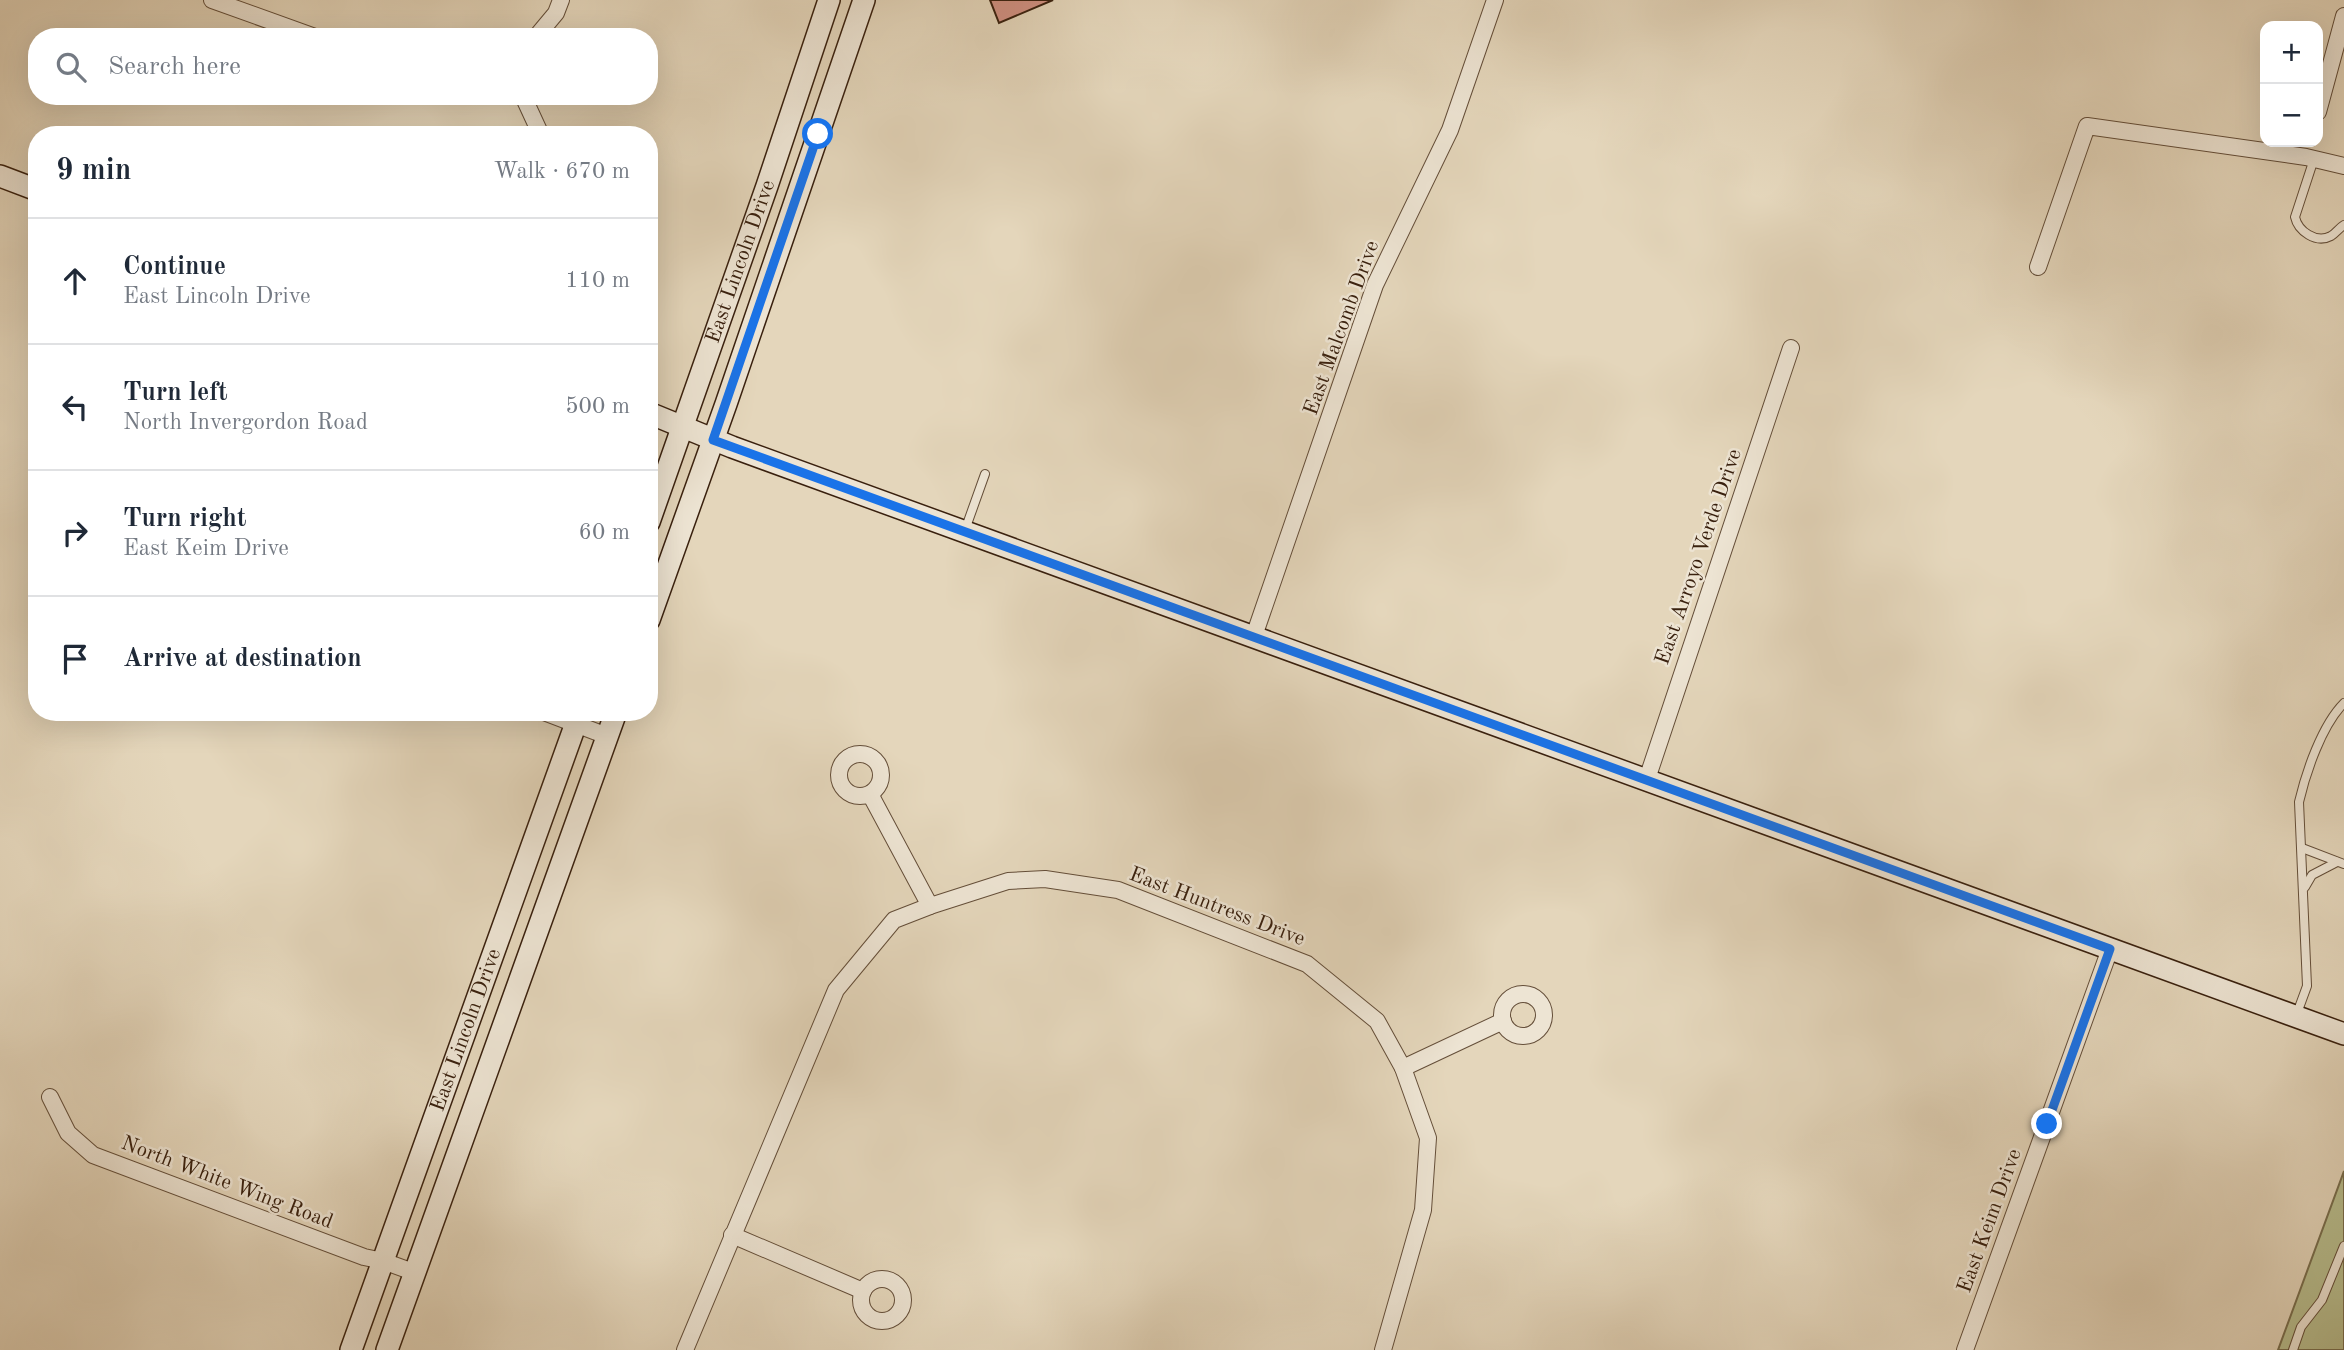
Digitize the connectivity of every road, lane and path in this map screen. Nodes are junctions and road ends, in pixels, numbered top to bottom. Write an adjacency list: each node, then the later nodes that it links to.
1 (212, 0): 7 (street)
2 (561, 0): 8 (street)
3 (829, 0): 10 (main road, East Lincoln Drive)
4 (864, 0): 12 (main road, East Lincoln Drive)
5 (1495, 0): 28 (street, East Malcomb Drive)
6 (2344, 16): 9 (street)
7 (290, 28)
8 (544, 28)
9 (2323, 94)
10 (796, 100): 12 (main road); 22 (main road, East Lincoln Drive)
11 (527, 105): 13 (street)
12 (827, 110): 23 (main road, East Lincoln Drive)
13 (537, 126)
14 (2310, 152): 15 (street); 18 (lane); 19 (street)
15 (2344, 166)
16 (0, 176): 17 (main road)
17 (28, 187)
18 (2344, 225)
19 (2038, 267)
20 (1791, 348): 34 (street, East Arroyo Verde Drive)
21 (658, 416): 22 (main road)
22 (684, 426): 23 (main road); 25 (main road, East Lincoln Drive)
23 (713, 440): 26 (main road); 27 (main road, East Lincoln Drive)
24 (985, 474): 26 (lane)
25 (658, 497)
26 (964, 532): 28 (main road)
27 (658, 595)
28 (1254, 635): 34 (main road)
29 (2344, 703): 36 (lane)
30 (577, 721): 48 (main road, East Lincoln Drive)
31 (583, 721): 33 (street)
32 (613, 721): 33 (main road, East Lincoln Drive)
33 (607, 736): 49 (main road, East Lincoln Drive)
34 (1647, 779): 40 (main road)
35 (870, 794): 39 (street)
36 (2302, 848): 37 (lane); 38 (lane)
37 (2341, 863): 38 (lane)
38 (2304, 890): 41 (lane)
39 (930, 906): 44 (street, East Huntress Drive); 46 (street, East Huntress Drive)
40 (2110, 949): 41 (main road); 55 (street, East Keim Drive)
41 (2296, 1017): 43 (main road)
42 (1503, 1021): 44 (street)
43 (2344, 1034)
44 (1403, 1068): 54 (street, East Huntress Drive)
45 (50, 1097): 48 (street, North White Wing Road)
46 (732, 1235): 50 (street); 53 (street, East Huntress Drive)
47 (2344, 1246): 56 (lane)
48 (383, 1261): 49 (street, North White Wing Road); 51 (main road, East Lincoln Drive)
49 (416, 1273): 52 (main road, East Lincoln Drive)
50 (863, 1291)
51 (351, 1350)
52 (387, 1350)
53 (685, 1350)
54 (1383, 1350)
55 (1965, 1350)
56 (2293, 1350)

